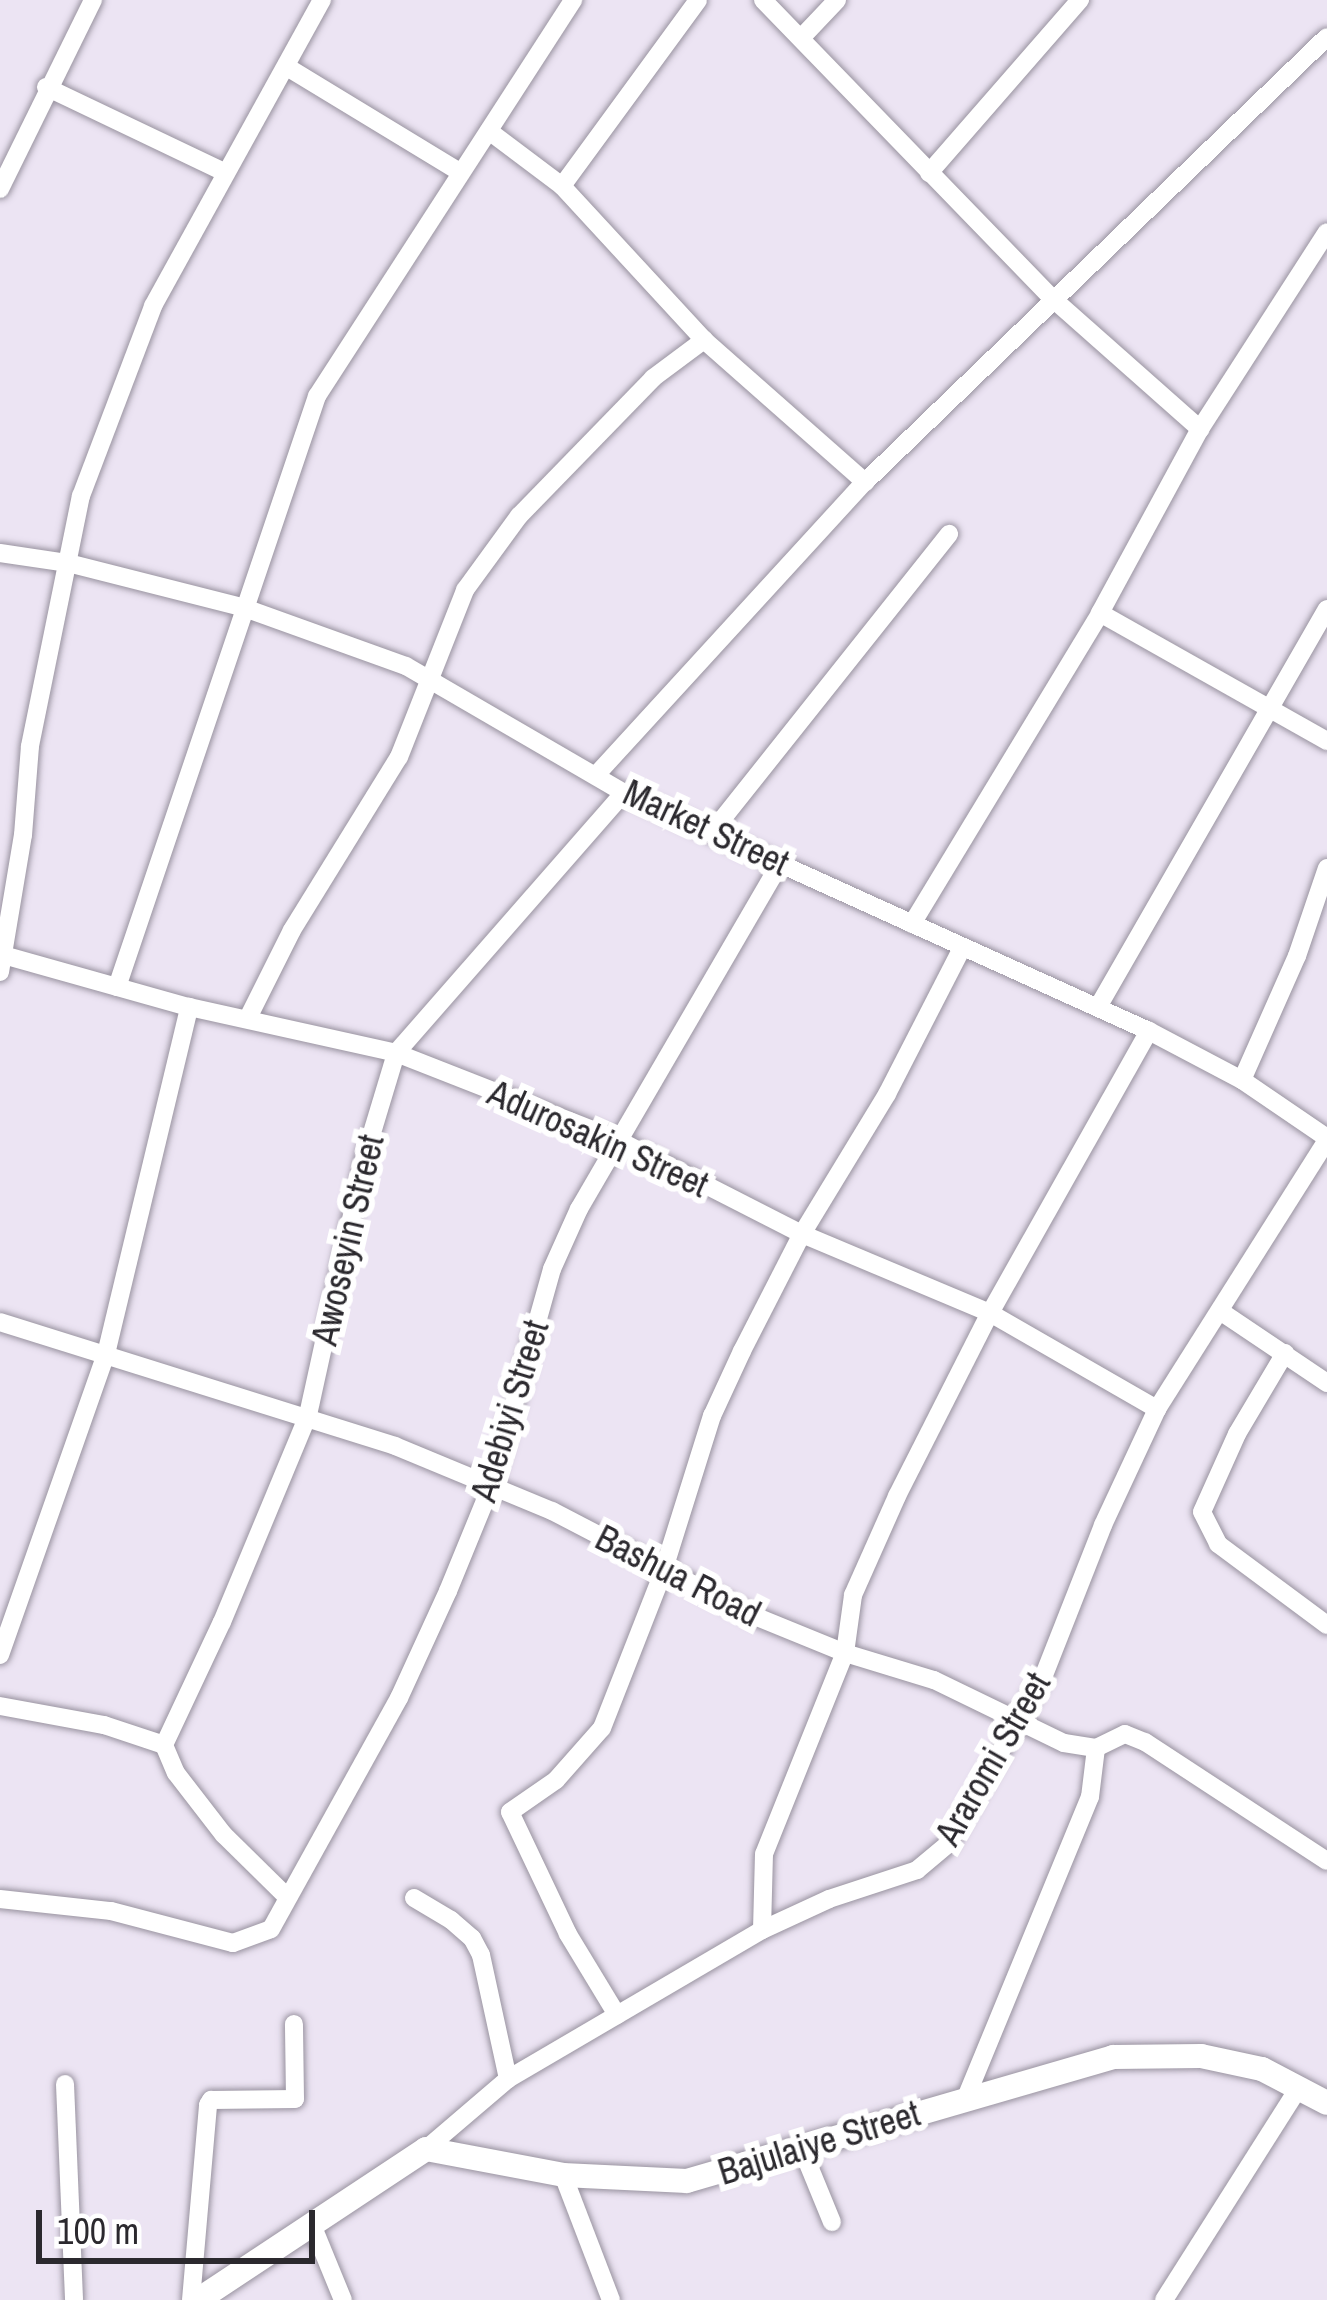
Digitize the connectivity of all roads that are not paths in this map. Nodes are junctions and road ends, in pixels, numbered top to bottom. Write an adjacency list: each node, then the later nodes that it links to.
1 (92, 0): 11 (street)
2 (322, 0): 10 (street)
3 (573, 0): 12 (street)
4 (698, 0): 17 (street)
5 (763, 0): 8 (street)
6 (837, 0): 8 (street)
7 (1080, 0): 16 (street)
8 (802, 37): 16 (street)
9 (1327, 37): 20 (street)
10 (287, 67): 14 (street); 15 (street)
11 (46, 87): 13 (street); 15 (street)
12 (489, 131): 14 (street); 17 (street)
13 (5, 163): 18 (street)
14 (458, 171): 27 (street)
15 (224, 172): 26 (street)
16 (929, 173): 20 (street)
17 (562, 185): 21 (street)
18 (0, 189)
19 (1327, 232): 22 (street)
20 (1052, 298): 22 (street); 23 (street)
21 (704, 340): 23 (street); 30 (street)
22 (1200, 429): 29 (street)
23 (865, 482): 33 (street)
24 (949, 534): 35 (street)
25 (0, 553): 26 (street, Market Street)
26 (68, 563): 27 (street, Market Street); 41 (street)
27 (242, 607): 30 (street, Market Street); 42 (street)
28 (1327, 609): 31 (street)
29 (1100, 613): 31 (street); 39 (street)
30 (428, 676): 33 (street, Market Street); 45 (street)
31 (1271, 714): 32 (street); 44 (street)
32 (1327, 741)
33 (597, 774): 34 (street, Market Street)
34 (624, 793): 35 (street, Market Street); 47 (street, Awoseyin Street)
35 (712, 832): 36 (street, Market Street)
36 (780, 863): 39 (street, Market Street); 49 (street, Adebiyi Street)
37 (1327, 868): 38 (street)
38 (1323, 903): 48 (street)
39 (912, 924): 40 (street, Market Street)
40 (961, 950): 44 (street, Market Street); 51 (street)
41 (3, 964): 42 (street, Adurosakin Street)
42 (117, 987): 43 (street, Adurosakin Street)
43 (189, 1007): 45 (street, Adurosakin Street); 56 (street)
44 (1098, 1007): 46 (street, Market Street)
45 (248, 1018): 47 (street, Adurosakin Street)
46 (1150, 1031): 48 (street, Market Street); 53 (street)
47 (396, 1053): 49 (street, Adurosakin Street); 59 (street, Awoseyin Street)
48 (1242, 1080): 50 (street, Market Street)
49 (616, 1139): 51 (street, Adurosakin Street); 60 (street, Adebiyi Street)
50 (1327, 1139): 52 (street, Araromi Street)
51 (802, 1234): 53 (street, Adurosakin Street); 61 (street)
52 (1220, 1311): 55 (street); 58 (street, Araromi Street)
53 (990, 1313): 58 (street, Adurosakin Street); 63 (street)
54 (0, 1322): 56 (street, Bashua Road)
55 (1285, 1353): 57 (street); 62 (street)
56 (106, 1354): 59 (street, Bashua Road); 64 (street)
57 (1327, 1383)
58 (1157, 1409): 66 (street, Araromi Street)
59 (308, 1415): 60 (street, Bashua Road); 67 (street, Awoseyin Street)
60 (491, 1486): 61 (street, Bashua Road); 70 (street, Adebiyi Street)
61 (663, 1572): 63 (street, Bashua Road); 74 (street)
62 (1327, 1624)
63 (845, 1653): 66 (street, Bashua Road); 73 (street)
64 (0, 1654)
65 (0, 1706): 67 (street)
66 (1017, 1719): 68 (street, Bashua Road); 73 (street, Araromi Street)
67 (164, 1745): 70 (street)
68 (1096, 1748): 69 (street, Bashua Road); 79 (street)
69 (1327, 1861)
70 (286, 1894): 72 (street, Adebiyi Street)
71 (415, 1898): 76 (street)
72 (0, 1899)
73 (762, 1930): 74 (street, Araromi Street)
74 (616, 2015): 76 (street, Araromi Street)
75 (294, 2024): 87 (street)
76 (508, 2079): 81 (street, Araromi Street)
77 (65, 2084): 86 (street)
78 (1299, 2086): 79 (street, Bajulaiye Street); 80 (street, Bajulaiye Street); 90 (street)
79 (965, 2100): 82 (street, Bajulaiye Street)
80 (1327, 2103)
81 (426, 2149): 83 (street, Bajulaiye Street); 85 (street)
82 (802, 2149): 83 (street, Bajulaiye Street); 84 (street)
83 (563, 2175): 89 (street)
84 (832, 2222)
85 (313, 2227): 87 (street); 88 (street)
86 (74, 2300)
87 (195, 2300)
88 (344, 2300)
89 (611, 2300)
90 (1164, 2300)

